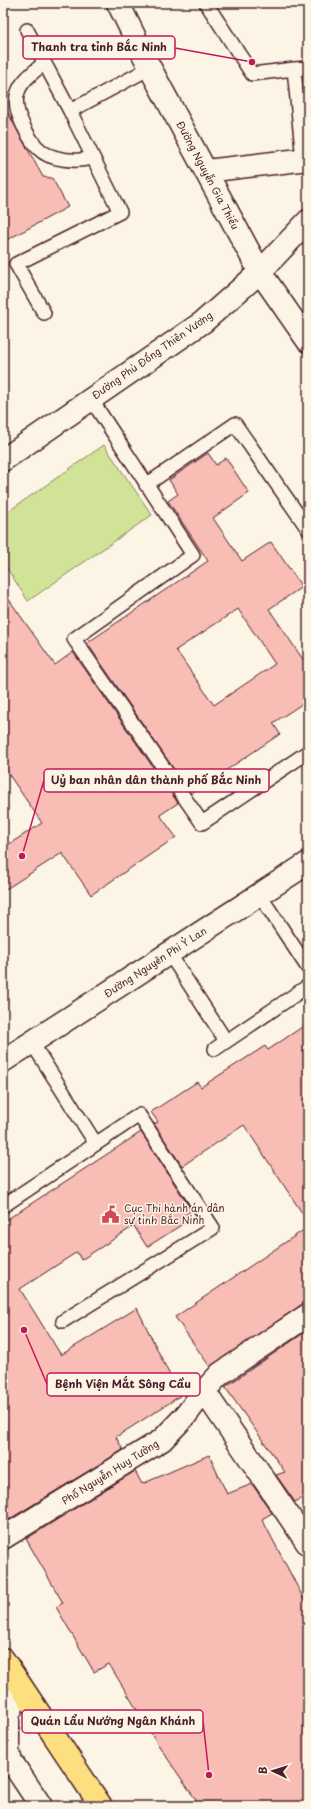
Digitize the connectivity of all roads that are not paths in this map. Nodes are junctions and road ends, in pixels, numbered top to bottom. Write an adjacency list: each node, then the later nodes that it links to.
1 (118, 3): 5 (street, Đường Nguyễn Gia Thiều)
2 (206, 3): 7 (lane)
3 (27, 30): 4 (lane)
4 (44, 63): 8 (lane); 9 (lane)
5 (150, 68): 8 (lane); 11 (street, Đường Nguyễn Gia Thiều)
6 (308, 68): 7 (lane)
7 (294, 70): 10 (lane)
8 (70, 111): 9 (lane)
9 (93, 158): 14 (lane)
10 (306, 159): 11 (street)
11 (206, 171): 13 (street, Đường Nguyễn Gia Thiều)
12 (308, 221): 13 (street, Đường Phù Đổng Thiên Vương)
13 (260, 272): 15 (street, Đường Nguyễn Gia Thiều); 16 (street, Đường Phù Đổng Thiên Vương)
14 (44, 313)
15 (308, 342)
16 (91, 399): 17 (street, Đường Phù Đổng Thiên Vương); 18 (lane)
17 (3, 460)
18 (146, 485): 19 (lane); 20 (lane)
19 (308, 529)
20 (308, 752)
21 (308, 863): 22 (street, Đường Nguyên Phi Ỷ Lan)
22 (258, 894): 23 (street, Đường Nguyên Phi Ỷ Lan); 24 (lane)
23 (169, 954): 26 (lane); 27 (street, Đường Nguyên Phi Ỷ Lan)
24 (308, 968)
25 (308, 986): 26 (lane)
26 (226, 1041): 28 (lane)
27 (32, 1043): 29 (street, Đường Nguyên Phi Ỷ Lan); 30 (lane)
28 (215, 1049)
29 (3, 1061)
30 (96, 1144): 31 (lane); 33 (lane)
31 (3, 1206)
32 (308, 1315): 34 (street, Phố Nguyễn Huy Tưởng)
33 (62, 1321)
34 (204, 1391): 35 (street); 36 (street, Phố Nguyễn Huy Tưởng)
35 (306, 1537)
36 (3, 1538)
37 (3, 1659): 38 (main road)
38 (21, 1687): 39 (street); 40 (main road)
39 (41, 1806)
40 (102, 1806)

